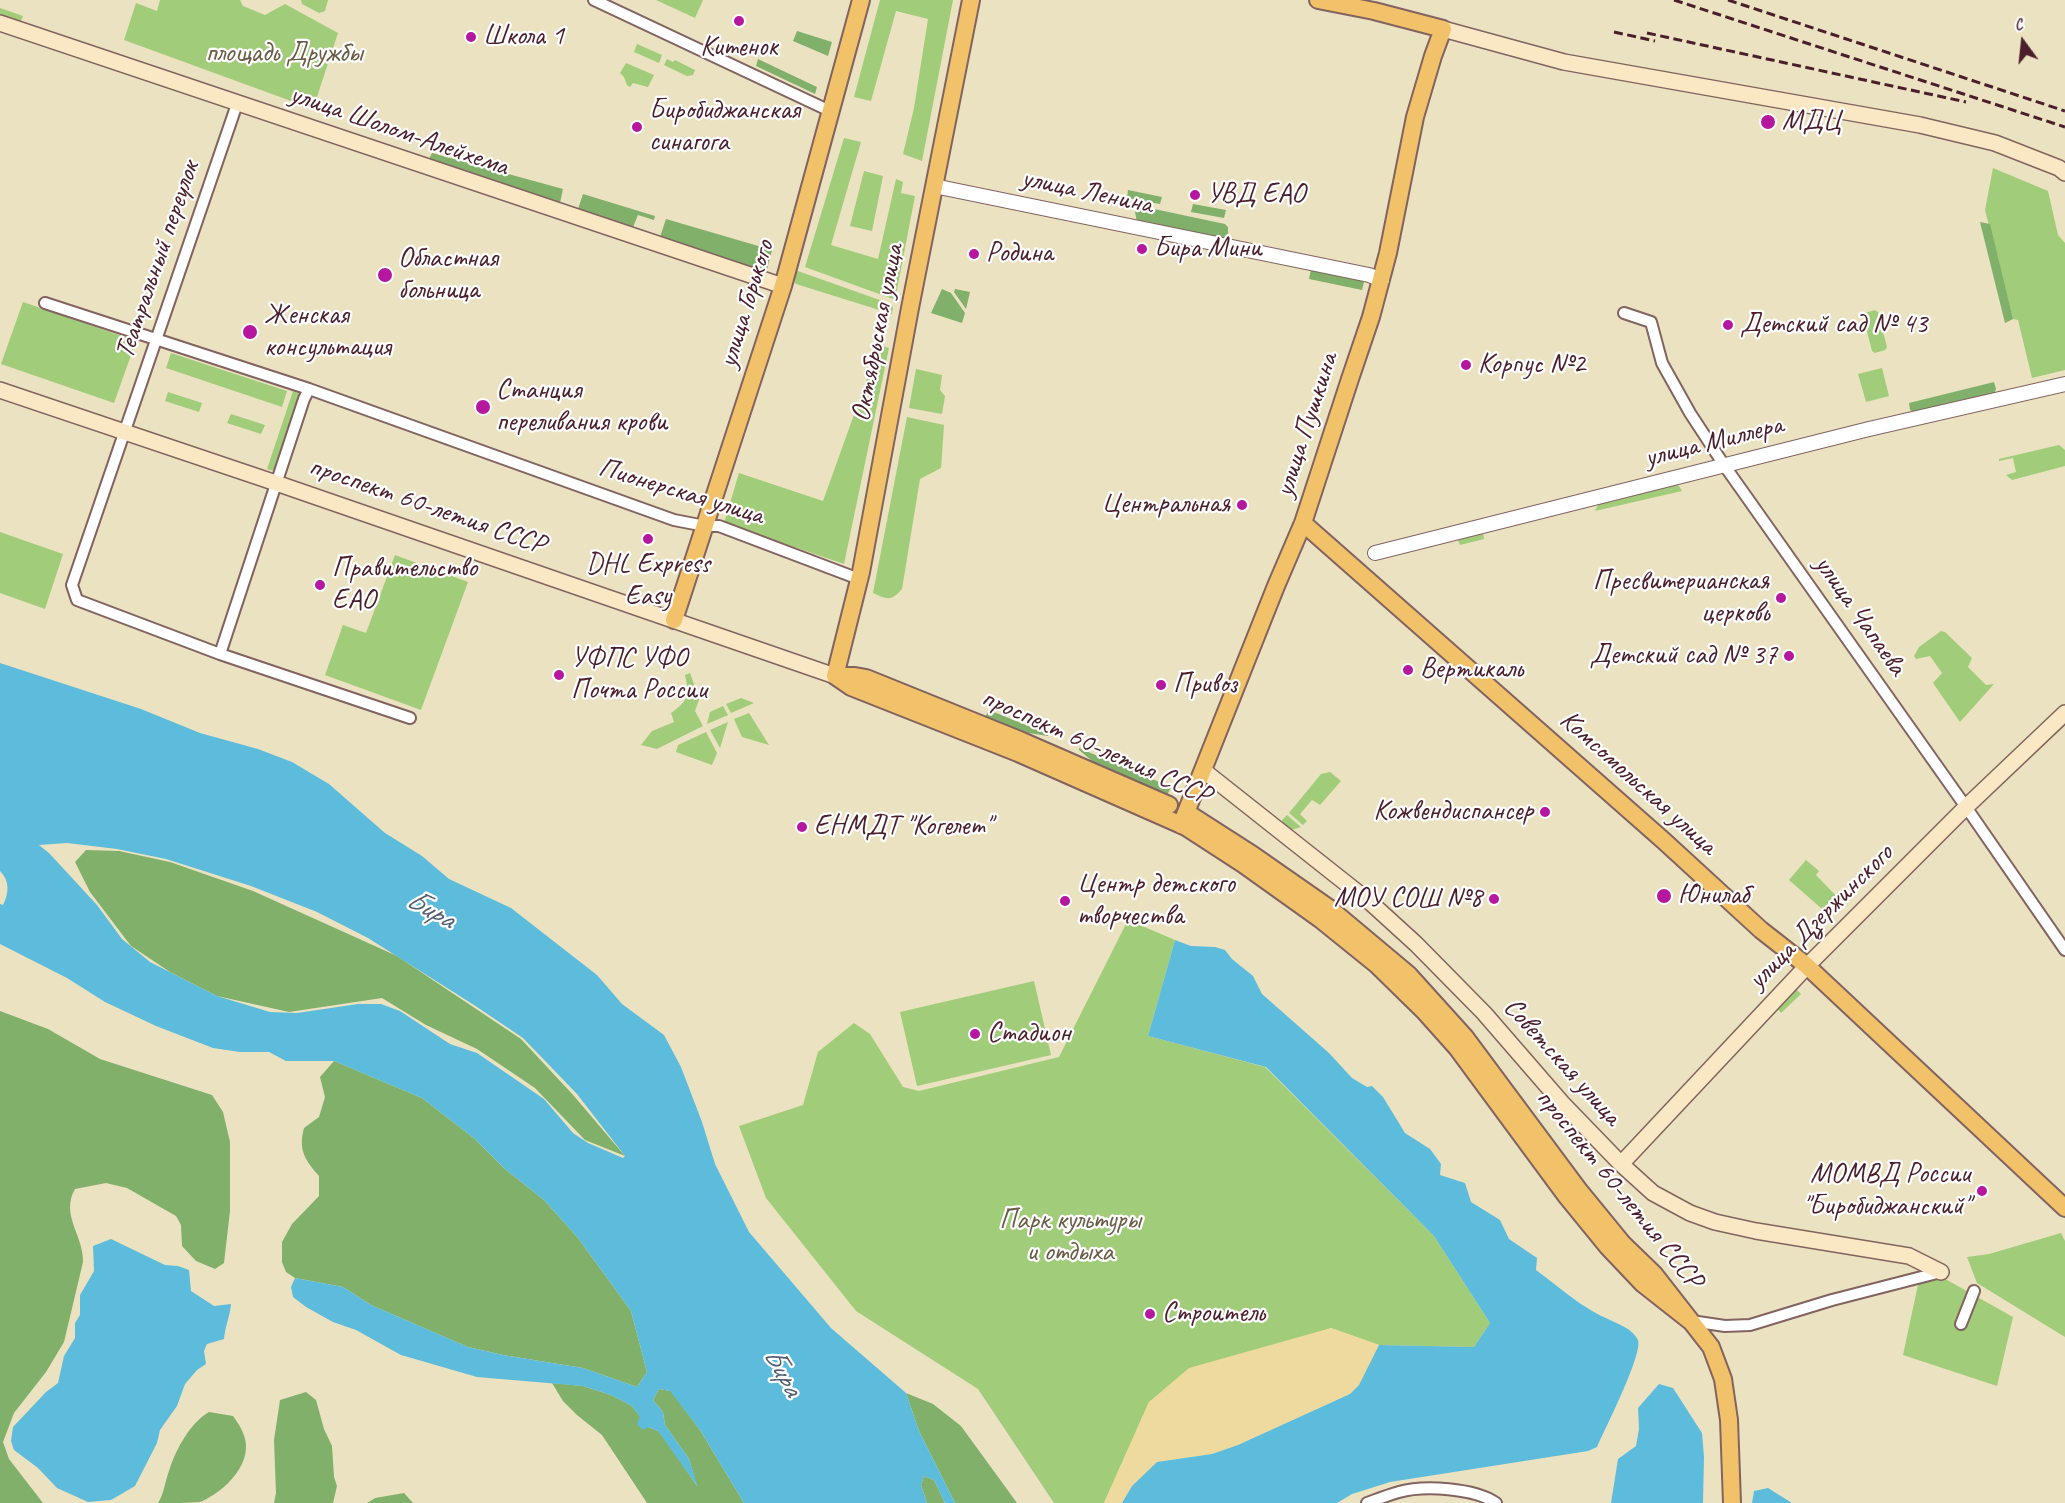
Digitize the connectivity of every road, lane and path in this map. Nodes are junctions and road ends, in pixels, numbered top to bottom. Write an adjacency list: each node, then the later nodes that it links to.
1 (594, 0): 8 (street)
2 (861, 0): 8 (main road, улица Горького)
3 (971, 0): 10 (main road, Октябрьская улица)
4 (1318, 0): 6 (main road)
5 (0, 23): 7 (main road, улица Шолом-Алейхема)
6 (1443, 29): 9 (main road); 11 (main road, улица Пушкина)
7 (237, 104): 12 (main road, улица Шолом-Алейхема); 15 (street, Театральный переулок)
8 (830, 111): 12 (main road, улица Горького)
9 (2065, 173)
10 (934, 186): 11 (street, улица Ленина); 25 (main road, Октябрьская улица)
11 (1382, 280): 22 (main road, улица Пушкина)
12 (783, 286): 23 (main road, улица Горького)
13 (45, 303): 15 (street, Пионерская улица)
14 (1624, 313): 20 (street, улица Чапаева)
15 (157, 339): 17 (street, Пионерская улица); 19 (street, Театральный переулок)
16 (2065, 384): 20 (street, улица Миллера)
17 (309, 389): 21 (street); 23 (street, Пионерская улица)
18 (0, 390): 19 (main road, проспект 60-летия СССР)
19 (124, 431): 21 (main road, проспект 60-летия СССР); 27 (street, Театральный переулок)
20 (1724, 465): 24 (street, улица Миллера); 33 (street, улица Чапаева)
21 (276, 483): 26 (main road, проспект 60-летия СССР); 27 (street)
22 (1304, 523): 31 (main road, улица Пушкина); 36 (main road, Комсомольская улица)
23 (705, 526): 25 (street, Пионерская улица); 26 (main road, улица Горького)
24 (1376, 553)
25 (859, 579): 28 (main road, Октябрьская улица)
26 (674, 620): 28 (main road, проспект 60-летия СССР)
27 (220, 654): 30 (street)
28 (836, 676): 32 (main road, проспект 60-летия СССР); 34 (main road, проспект 60-летия СССР)
29 (2065, 714): 33 (main road, улица Дзержинского)
30 (410, 718)
31 (1204, 771): 34 (main road, улица Пушкина); 37 (main road, Советская улица)
32 (1169, 805): 34 (main road, проспект 60-летия СССР)
33 (1966, 807): 35 (street, улица Чапаева); 36 (main road, улица Дзержинского)
34 (1184, 818): 41 (main road, проспект 60-летия СССР)
35 (2065, 950)
36 (1807, 966): 37 (main road, улица Дзержинского); 38 (main road, Комсомольская улица)
37 (1621, 1164): 39 (main road, Советская улица)
38 (2065, 1208)
39 (1941, 1272): 41 (street)
40 (1974, 1292): 42 (street)
41 (1690, 1321): 45 (main road, проспект 60-летия СССР)
42 (1961, 1324)
43 (1367, 1503): 44 (street)
44 (1496, 1503)
45 (1732, 1503)

